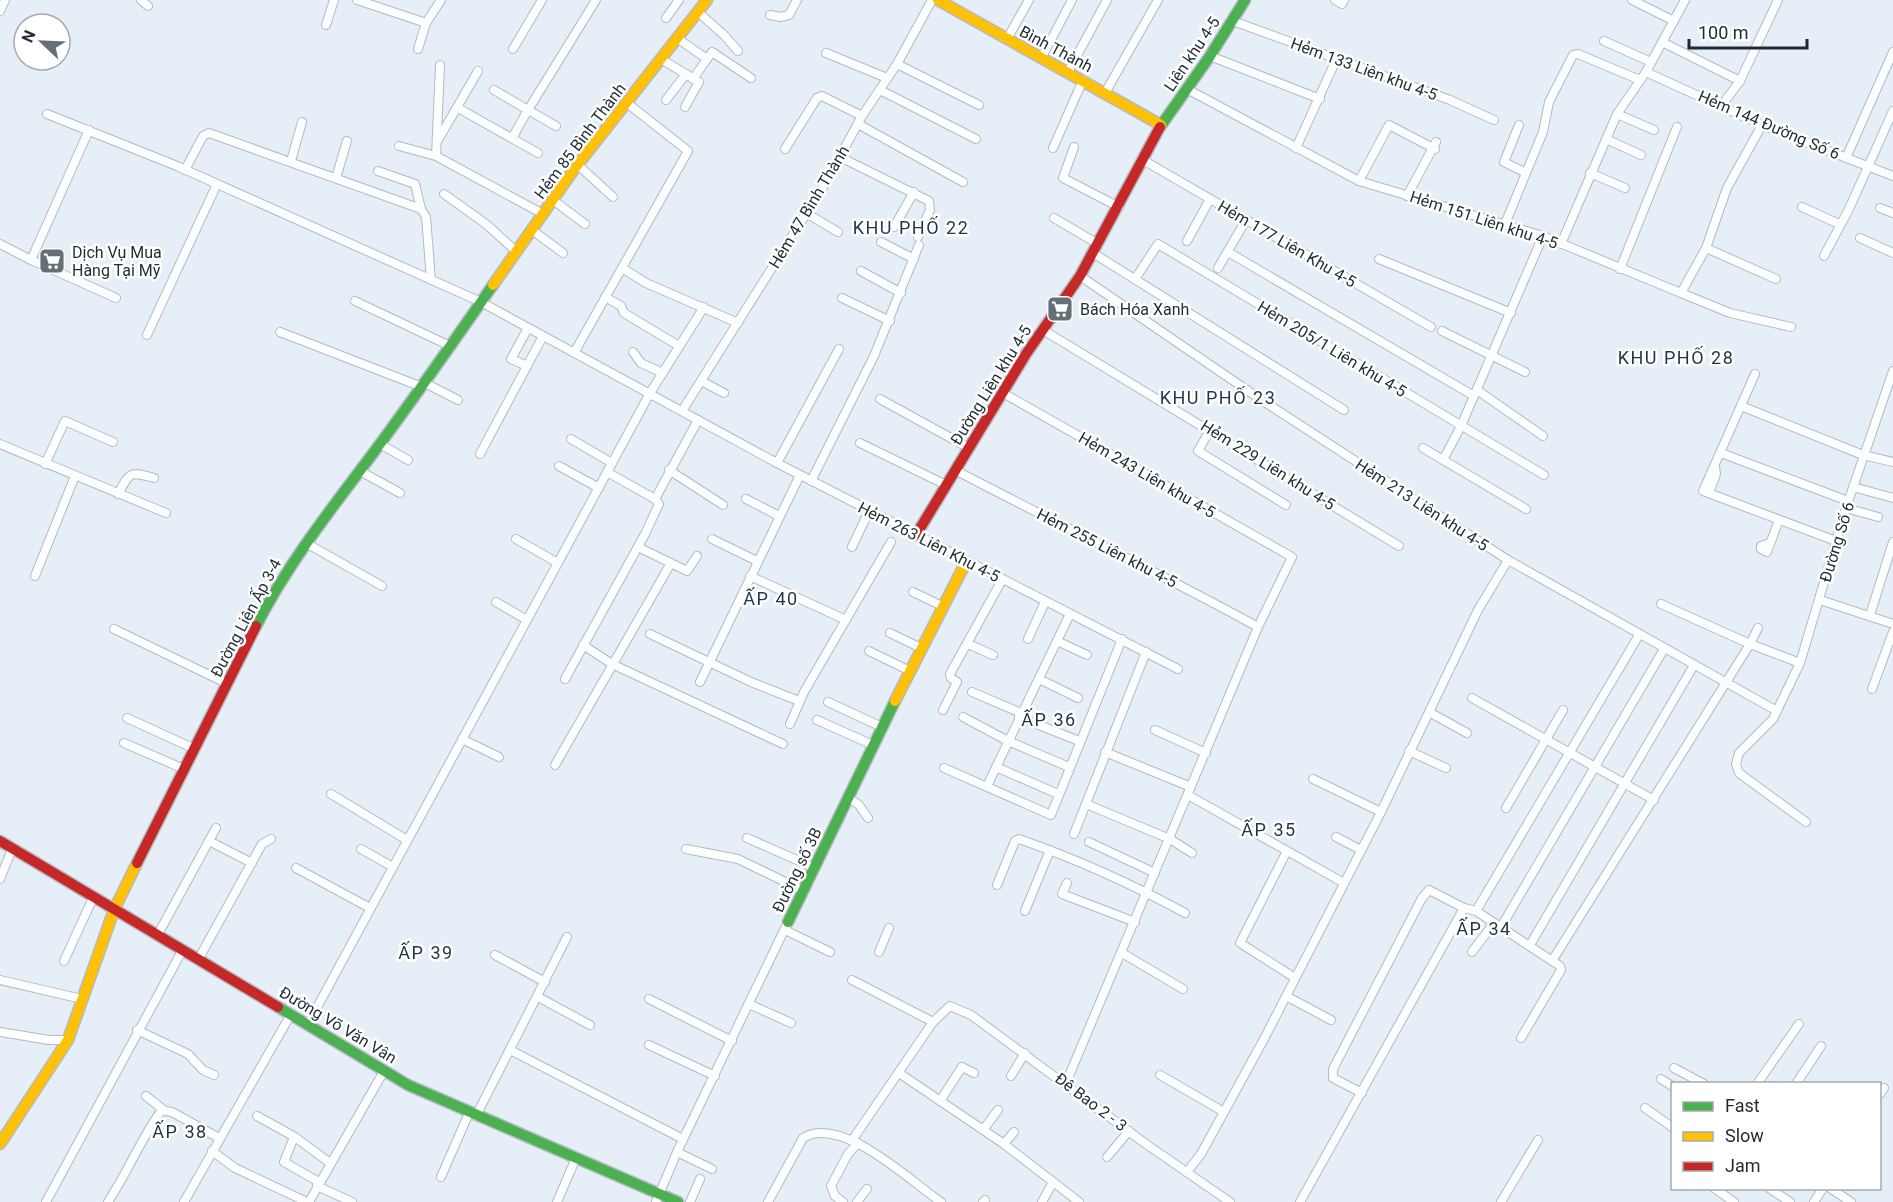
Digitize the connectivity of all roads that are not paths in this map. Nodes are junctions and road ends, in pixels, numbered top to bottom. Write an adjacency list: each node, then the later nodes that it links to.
1 (5, 0): 25 (street)
2 (141, 0): 24 (street)
3 (334, 0): 32 (street)
4 (357, 0): 31 (street)
5 (542, 0): 38 (street)
6 (596, 0): 70 (street)
7 (679, 0): 28 (street)
8 (707, 0): 26 (street, Hẻm 85 Bình Thành)
9 (797, 0): 27 (street)
10 (932, 0): 48 (street, Hẻm 47 Bình Thành)
11 (938, 0): 34 (street, Bình Thành)
12 (1017, 0): 23 (street)
13 (1072, 0): 43 (street)
14 (1107, 0): 51 (street)
15 (1158, 0): 62 (street)
16 (1245, 0): 29 (street, Liên khu 4-5)
17 (1335, 0): 18 (street)
18 (1344, 0)
19 (1632, 0): 30 (street)
20 (1685, 0): 30 (street)
21 (1778, 0): 58 (street)
22 (439, 1): 31 (street)
23 (1028, 2): 34 (street)
24 (148, 6)
25 (0, 11)
26 (698, 12): 33 (street, Hẻm 85 Bình Thành); 39 (street)
27 (770, 15)
28 (666, 18)
29 (1233, 21): 42 (street, Liên khu 4-5); 46 (street, Hẻm 133 Liên khu 4-5)
30 (1674, 21): 36 (street)
31 (426, 23): 37 (street)
32 (326, 26)
33 (677, 38): 44 (street, Hẻm 85 Bình Thành); 45 (street)
34 (1007, 39): 43 (street, Bình Thành)
35 (1604, 41): 47 (street)
36 (1662, 42): 47 (street); 58 (street)
37 (418, 49)
38 (513, 49)
39 (738, 51)
40 (1893, 52): 98 (street)
41 (826, 53): 55 (street)
42 (1210, 56): 59 (street, Liên khu 4-5); 63 (street)
43 (1042, 57): 51 (street, Bình Thành)
44 (662, 59): 53 (street); 65 (street, Hẻm 85 Bình Thành)
45 (707, 59): 53 (street); 54 (street)
46 (1336, 60): 63 (street); 75 (street, Hẻm 133 Liên khu 4-5)
47 (1651, 62): 52 (street)
48 (897, 64): 55 (street, Hẻm 47 Bình Thành); 66 (street)
49 (440, 65): 88 (street)
50 (478, 71): 69 (street)
51 (1068, 72): 56 (street, Bình Thành)
52 (1646, 72): 57 (street); 67 (street, Hẻm 144 Đường Số 6)
53 (690, 77): 64 (street); 68 (street)
54 (751, 78)
55 (887, 78): 61 (street, Hẻm 47 Bình Thành)
56 (1083, 80): 62 (street, Bình Thành); 92 (street)
57 (1640, 80): 73 (street); 105 (street)
58 (1740, 81): 67 (street)
59 (1187, 89): 77 (street, Liên khu 4-5); 91 (street, Hẻm 151 Liên khu 4-5)
60 (494, 90): 70 (street)
61 (880, 90): 74 (street, Hẻm 47 Bình Thành); 85 (street)
62 (1105, 93): 77 (street, Bình Thành)
63 (1320, 99): 91 (street)
64 (666, 100)
65 (627, 103): 101 (street, Hẻm 85 Bình Thành); 150 (street)
66 (979, 105)
67 (1722, 105): 79 (street, Hẻm 144 Đường Số 6)
68 (685, 107)
69 (458, 108): 84 (street); 88 (street)
70 (528, 110): 80 (street); 84 (street)
71 (1893, 111): 102 (street)
72 (47, 114): 82 (street, Hẻm 263 Liên Khu 4-5)
73 (1617, 114): 83 (street); 86 (street)
74 (860, 120): 93 (street); 97 (street, Hẻm 47 Bình Thành); 110 (street)
75 (1494, 120)
76 (302, 122): 100 (street)
77 (1161, 124): 99 (street, Đường Liên khu 4-5)
78 (1519, 125): 105 (street)
79 (1762, 125): 98 (street, Hẻm 144 Đường Số 6); 140 (street)
80 (556, 126)
81 (1677, 127): 152 (street)
82 (89, 130): 103 (street, Hẻm 263 Liên Khu 4-5); 149 (street)
83 (1654, 130)
84 (512, 138): 94 (street)
85 (976, 139)
86 (1606, 139): 95 (street); 106 (street)
87 (347, 141): 108 (street)
88 (438, 141): 96 (street)
89 (399, 146): 96 (street)
90 (1074, 147): 119 (street)
91 (1296, 147): 109 (street, Hẻm 151 Liên khu 4-5)
92 (1053, 148)
93 (784, 149)
94 (537, 153)
95 (1641, 155)
96 (436, 156): 125 (street)
97 (840, 157): 113 (street); 123 (street, Hẻm 47 Bình Thành)
98 (1846, 158): 102 (street, Hẻm 144 Đường Số 6)
99 (1143, 160): 118 (street, Hẻm 177 Liên Khu 4-5); 119 (street, Đường Liên khu 4-5)
100 (291, 161): 103 (street); 108 (street)
101 (578, 165): 116 (street); 117 (street, Hẻm 85 Bình Thành)
102 (1868, 166): 107 (street, Hẻm 144 Đường Số 6); 130 (street)
103 (185, 170): 111 (street, Hẻm 263 Liên Khu 4-5)
104 (378, 171): 122 (street)
105 (1526, 173): 129 (street)
106 (1590, 173): 112 (street); 139 (street)
107 (1893, 176)
108 (336, 178): 122 (street)
109 (1359, 181): 115 (street, Hẻm 151 Liên khu 4-5); 115 (street)
110 (963, 182)
111 (217, 184): 157 (street, Hẻm 263 Liên Khu 4-5); 175 (street)
112 (1624, 188)
113 (914, 192): 131 (street); 147 (street)
114 (444, 194): 142 (street)
115 (1407, 196): 129 (street, Hẻm 151 Liên khu 4-5)
116 (613, 197)
117 (553, 200): 125 (street, Hẻm 85 Bình Thành); 128 (street)
118 (1210, 200): 127 (street, Hẻm 177 Liên Khu 4-5); 136 (street)
119 (1119, 207): 141 (street, Đường Liên khu 4-5)
120 (1802, 207): 130 (street)
121 (1880, 208): 124 (street)
122 (421, 209): 157 (street)
123 (806, 213): 133 (street); 168 (street, Hẻm 47 Bình Thành)
124 (1893, 213)
125 (543, 214): 132 (street, Hẻm 85 Bình Thành)
126 (1054, 218): 141 (street)
127 (1246, 220): 143 (street); 169 (street, Hẻm 177 Liên Khu 4-5)
128 (585, 224)
129 (1506, 224): 134 (street, Hẻm 151 Liên khu 4-5)
130 (1839, 224): 146 (street)
131 (894, 227)
132 (532, 230): 142 (street, Hẻm 85 Bình Thành); 144 (street)
133 (838, 232)
134 (1543, 236): 139 (street, Hẻm 151 Liên khu 4-5); 166 (street)
135 (1860, 238): 145 (street)
136 (1187, 241)
137 (881, 242): 147 (street)
138 (0, 244): 149 (street)
139 (1561, 244): 152 (street, Hẻm 151 Liên khu 4-5)
140 (1706, 248): 156 (street); 159 (street)
141 (1096, 249): 154 (street, Đường Liên khu 4-5); 155 (street)
142 (517, 252): 164 (street, Hẻm 85 Bình Thành)
143 (1228, 252): 151 (street); 193 (street)
144 (563, 253)
145 (1893, 253)
146 (1824, 256)
147 (914, 259): 158 (street)
148 (1379, 259): 166 (street)
149 (31, 260): 161 (street)
150 (622, 268): 160 (street); 165 (street)
151 (1218, 268)
152 (1620, 269): 159 (street, Hẻm 151 Liên khu 4-5)
153 (861, 271): 158 (street)
154 (1080, 276): 172 (street, Đường Liên khu 4-5); 258 (street, Hẻm 213 Liên khu 4-5)
155 (1135, 279): 197 (street); 200 (street, Hẻm 205/1 Liên khu 4-5)
156 (1776, 279)
157 (431, 280): 164 (street, Hẻm 263 Liên Khu 4-5)
158 (901, 293): 167 (street)
159 (1681, 293): 170 (street, Hẻm 151 Liên khu 4-5)
160 (605, 297): 178 (street); 181 (street)
161 (116, 298)
162 (842, 298): 167 (street)
163 (355, 302): 177 (street)
164 (481, 302): 171 (street, Hẻm 263 Liên Khu 4-5); 177 (street, Đường Liên Ấp 3-4)
165 (705, 307): 168 (street); 178 (street)
166 (1511, 313): 182 (street)
167 (890, 321): 228 (street)
168 (738, 323): 188 (street, Hẻm 47 Bình Thành)
169 (1431, 327)
170 (1791, 327)
171 (528, 328): 176 (street, Hẻm 263 Liên Khu 4-5); 183 (street)
172 (1043, 330): 192 (street, Đường Liên khu 4-5); 201 (street, Hẻm 229 Liên khu 4-5)
173 (1442, 331): 182 (street)
174 (280, 332): 189 (street)
175 (147, 336)
176 (543, 336): 181 (street, Hẻm 263 Liên Khu 4-5); 183 (street)
177 (450, 346): 189 (street, Đường Liên Ấp 3-4)
178 (680, 346): 186 (street)
179 (839, 349): 218 (street)
180 (633, 352): 186 (street)
181 (574, 353): 190 (street, Hẻm 263 Liên Khu 4-5)
182 (1492, 355): 185 (street); 193 (street)
183 (527, 366): 211 (street)
184 (1893, 371): 212 (street, Đường Số 6)
185 (1525, 372)
186 (663, 373): 190 (street)
187 (1755, 374): 196 (street)
188 (701, 381): 191 (street); 198 (street, Hẻm 47 Bình Thành)
189 (423, 385): 195 (street); 207 (street, Đường Liên Ấp 3-4)
190 (650, 393): 198 (street, Hẻm 263 Liên Khu 4-5); 216 (street)
191 (724, 393)
192 (1003, 393): 208 (street, Đường Liên khu 4-5); 278 (street, Hẻm 243 Liên khu 4-5)
193 (1476, 393): 200 (street); 202 (street)
194 (880, 399): 208 (street)
195 (458, 400)
196 (1741, 406): 210 (street); 212 (street)
197 (1344, 410)
198 (682, 411): 199 (street, Hẻm 263 Liên Khu 4-5)
199 (698, 420): 218 (street, Hẻm 263 Liên Khu 4-5); 220 (street)
200 (1461, 426): 213 (street); 225 (street, Hẻm 205/1 Liên khu 4-5)
201 (1210, 430): 238 (street); 254 (street, Hẻm 229 Liên khu 4-5)
202 (1543, 436)
203 (571, 439): 216 (street)
204 (113, 442): 217 (street)
205 (860, 443): 229 (street)
206 (0, 444): 217 (street)
207 (380, 444): 214 (street); 222 (street, Đường Liên Ấp 3-4)
208 (969, 448): 221 (street, Đường Liên khu 4-5)
209 (1423, 448): 213 (street)
210 (1721, 453): 239 (street); 245 (street)
211 (480, 454)
212 (1863, 455): 215 (street); 230 (street, Đường Số 6)
213 (1443, 459): 240 (street)
214 (408, 460)
215 (1893, 462)
216 (612, 463): 223 (street)
217 (45, 464): 226 (street)
218 (777, 464): 224 (street, Hẻm 263 Liên Khu 4-5)
219 (559, 466): 231 (street)
220 (669, 470): 235 (street); 237 (street)
221 (955, 470): 229 (street, Đường Liên khu 4-5); 278 (street, Hẻm 255 Liên khu 4-5)
222 (360, 471): 232 (street); 252 (street, Đường Liên Ấp 3-4)
223 (607, 472): 231 (street); 235 (street)
224 (800, 475): 228 (street, Hẻm 263 Liên Khu 4-5); 243 (street)
225 (1544, 475)
226 (75, 476): 233 (street); 263 (street)
227 (154, 478): 233 (street)
228 (811, 481): 241 (street, Hẻm 263 Liên Khu 4-5)
229 (946, 485): 246 (street, Đường Liên khu 4-5)
230 (1853, 487): 234 (street); 239 (street, Đường Số 6)
231 (599, 488): 261 (street)
232 (400, 493)
233 (118, 494): 242 (street)
234 (1893, 498)
235 (655, 499): 255 (street)
236 (746, 499): 243 (street)
237 (723, 505)
238 (1286, 505)
239 (1847, 505): 244 (street); 249 (street, Đường Số 6)
240 (1526, 509)
241 (869, 512): 246 (street, Hẻm 263 Liên Khu 4-5); 256 (street)
242 (166, 513)
243 (779, 516): 259 (street)
244 (1878, 517)
245 (1779, 520): 249 (street); 253 (street)
246 (916, 535): 260 (street, Hẻm 263 Liên Khu 4-5)
247 (516, 539): 261 (street)
248 (712, 539): 259 (street)
249 (1836, 541): 268 (street, Đường Số 6)
250 (891, 542): 276 (street)
251 (1893, 542): 274 (street)
252 (306, 543): 266 (street); 307 (street, Đường Liên Ấp 3-4)
253 (1770, 543)
254 (1399, 546)
255 (638, 547): 262 (street); 290 (street)
256 (852, 547)
257 (697, 556): 262 (street)
258 (1508, 560): 284 (street, Hẻm 213 Liên khu 4-5); 317 (street)
259 (757, 561): 264 (street)
260 (966, 562): 265 (street, Hẻm 263 Liên Khu 4-5); 272 (street, Đường số 3B)
261 (558, 563): 275 (street)
262 (671, 563): 299 (street)
263 (35, 576)
264 (750, 576): 276 (street); 297 (street)
265 (1002, 580): 270 (street, Hẻm 263 Liên Khu 4-5); 288 (street)
266 (382, 586)
267 (913, 592): 272 (street)
268 (1820, 600): 274 (street); 298 (street, Đường Số 6)
269 (496, 602): 275 (street)
270 (1045, 602): 273 (street, Hẻm 263 Liên Khu 4-5); 285 (street)
271 (1661, 604): 289 (street)
272 (942, 606): 291 (street, Đường số 3B)
273 (1070, 614): 286 (street, Hẻm 263 Liên Khu 4-5); 287 (street)
274 (1869, 615): 277 (street)
275 (527, 620): 327 (street)
276 (846, 620): 312 (street)
277 (1893, 624)
278 (1258, 627): 337 (street)
279 (1758, 628): 289 (street)
280 (114, 629): 307 (street)
281 (1893, 632): 308 (street)
282 (890, 633): 291 (street)
283 (650, 634): 297 (street)
284 (1639, 635): 292 (street, Hẻm 213 Liên khu 4-5); 334 (street)
285 (1028, 639)
286 (1122, 639): 294 (street, Hẻm 263 Liên Khu 4-5); 329 (street)
287 (1057, 641): 296 (street); 304 (street)
288 (968, 644): 295 (street); 314 (street)
289 (1750, 644): 298 (street); 305 (street)
290 (583, 645): 299 (street); 303 (street)
291 (921, 648): 302 (street, Đường số 3B)
292 (1664, 649): 300 (street, Hẻm 213 Liên khu 4-5); 340 (street)
293 (869, 651): 302 (street)
294 (1146, 652): 301 (street, Hẻm 263 Liên Khu 4-5); 336 (street)
295 (993, 655)
296 (1087, 655)
297 (708, 663): 306 (street); 312 (street)
298 (1800, 663): 316 (street, Đường Số 6)
299 (612, 664): 331 (street); 339 (street)
300 (1694, 665): 305 (street, Hẻm 213 Liên khu 4-5); 347 (street)
301 (1178, 669)
302 (910, 671): 323 (street, Đường số 3B)
303 (565, 679)
304 (1039, 679): 310 (street); 318 (street)
305 (1727, 681): 316 (street, Hẻm 213 Liên khu 4-5); 353 (street)
306 (700, 682)
307 (228, 684): 333 (street, Đường Liên Ấp 3-4)
308 (1872, 688)
309 (972, 692): 318 (street)
310 (1078, 698)
311 (1472, 698): 326 (street)
312 (799, 701): 322 (street)
313 (828, 702): 323 (street)
314 (943, 710)
315 (1563, 710): 326 (street)
316 (1778, 711): 358 (street, Đường Số 6)
317 (1429, 712): 325 (street); 335 (street)
318 (1020, 715): 328 (street); 329 (street)
319 (963, 717): 328 (street)
320 (127, 718): 333 (street)
321 (817, 720): 332 (street)
322 (790, 724)
323 (882, 727): 332 (street, Đường số 3B)
324 (1155, 730): 337 (street)
325 (1467, 733)
326 (1546, 738): 334 (street); 355 (street)
327 (462, 739): 338 (street); 365 (street)
328 (1008, 741): 341 (street); 342 (street)
329 (1080, 741): 342 (street)
330 (124, 743): 345 (street)
331 (783, 744)
332 (873, 745): 352 (street, Đường số 3B)
333 (195, 749): 345 (street, Đường Liên Ấp 3-4)
334 (1569, 750): 340 (street); 392 (street)
335 (1409, 751): 344 (street); 356 (street)
336 (1105, 752): 349 (street); 354 (street)
337 (1206, 753): 349 (street)
338 (500, 758)
339 (555, 765)
340 (1595, 766): 347 (street); 395 (street)
341 (996, 767): 348 (street); 351 (street)
342 (1069, 767): 351 (street)
343 (944, 768): 348 (street)
344 (1446, 768)
345 (184, 769): 390 (street, Đường Liên Ấp 3-4)
346 (1313, 779): 356 (street)
347 (1626, 783): 353 (street); 400 (street)
348 (987, 786): 351 (street)
349 (1190, 791): 364 (street); 374 (street)
350 (330, 794): 365 (street)
351 (1058, 794)
352 (849, 798): 357 (street); 379 (street, Đường số 3B)
353 (1654, 800): 409 (street)
354 (1086, 804): 360 (street); 364 (street)
355 (1506, 808)
356 (1381, 812): 373 (street)
357 (868, 818)
358 (1806, 822)
359 (216, 828): 367 (street)
360 (1074, 834)
361 (1336, 837): 373 (street)
362 (747, 838): 379 (street)
363 (271, 839): 376 (street)
364 (1170, 839): 375 (street); 380 (street)
365 (407, 840): 377 (street)
366 (0, 841): 369 (street, Đường Võ Văn Vân)
367 (209, 841): 376 (street); 398 (street)
368 (1089, 842): 380 (street)
369 (12, 849): 381 (street); 387 (street, Đường Võ Văn Vân)
370 (361, 849): 377 (street)
371 (686, 849): 385 (street)
372 (1050, 850): 384 (street); 386 (street); 391 (street)
373 (1361, 850): 383 (street)
374 (1287, 851): 383 (street); 410 (street)
375 (1192, 853)
376 (252, 863): 407 (street)
377 (393, 867): 388 (street)
378 (296, 868): 388 (street)
379 (815, 868): 385 (street, Đường số 3B)
380 (1155, 873): 386 (street)
381 (0, 879)
382 (1067, 883): 394 (street)
383 (1344, 883): 410 (street)
384 (997, 885)
385 (804, 891): 396 (street, Đường số 3B)
386 (1147, 892): 393 (street); 394 (street)
387 (93, 898): 390 (street, Đường Võ Văn Vân); 408 (street)
388 (370, 908): 424 (street)
389 (1464, 908): 392 (street); 450 (street); 450 (street)
390 (114, 910): 398 (street, Đường Võ Văn Vân); 417 (street, Đường Liên Ấp 3-4)
391 (1025, 911)
392 (1476, 911): 395 (street)
393 (1185, 913)
394 (1135, 922): 405 (street)
395 (1498, 925): 400 (street); 404 (street)
396 (787, 926): 402 (street); 419 (street, Đường số 3B)
397 (889, 928): 403 (street)
398 (157, 936): 401 (street, Đường Võ Văn Vân)
399 (567, 937): 413 (street)
400 (1530, 945): 409 (street)
401 (182, 951): 407 (street, Đường Võ Văn Vân); 427 (street)
402 (830, 952)
403 (879, 952)
404 (1472, 952)
405 (1122, 953): 414 (street); 448 (street)
406 (495, 955): 413 (street)
407 (198, 960): 420 (street, Đường Võ Văn Vân)
408 (64, 961)
409 (1552, 961): 429 (street)
410 (1295, 978): 415 (street)
411 (0, 980): 417 (street)
412 (852, 980): 422 (street)
413 (545, 982): 416 (street)
414 (1183, 989)
415 (1286, 996): 421 (street); 456 (street)
416 (537, 997): 426 (street); 434 (street)
417 (82, 999): 430 (street, Đường Liên Ấp 3-4)
418 (649, 999): 431 (street)
419 (749, 1004): 423 (street); 431 (street, Đường số 3B)
420 (291, 1014): 424 (street, Đường Võ Văn Vân); 464 (street)
421 (1331, 1020)
422 (933, 1022): 435 (street, Đê Bao 2 - 3); 438 (street)
423 (791, 1023)
424 (308, 1024): 437 (street, Đường Võ Văn Vân)
425 (1799, 1024): 446 (street)
426 (590, 1026)
427 (137, 1030): 441 (street); 486 (street)
428 (0, 1032): 430 (street)
429 (1521, 1038)
430 (68, 1040): 468 (street, Đường Liên Ấp 3-4)
431 (732, 1041): 442 (street, Đường số 3B)
432 (649, 1045): 442 (street)
433 (1821, 1046): 447 (street)
434 (510, 1050): 457 (street); 465 (street)
435 (1025, 1053): 443 (street); 448 (street, Đê Bao 2 - 3)
436 (1674, 1068): 445 (street)
437 (384, 1071): 457 (street, Đường Võ Văn Vân); 474 (street)
438 (900, 1073): 452 (street); 467 (street)
439 (974, 1073): 452 (street)
440 (1160, 1075): 456 (street)
441 (214, 1076)
442 (715, 1076): 465 (street, Đường số 3B)
443 (1011, 1076)
444 (1661, 1079): 449 (street)
445 (1702, 1082)
446 (1758, 1082)
447 (1797, 1082)
448 (1066, 1083): 461 (street, Đê Bao 2 - 3)
449 (1671, 1085)
450 (1362, 1093): 501 (street)
451 (146, 1096): 455 (street)
452 (940, 1101): 460 (street)
453 (1645, 1108): 459 (street)
454 (998, 1110): 460 (street)
455 (165, 1111): 464 (street); 487 (street)
456 (1224, 1112): 476 (street)
457 (473, 1114): 473 (street, Đường Võ Văn Vân); 477 (street)
458 (257, 1116): 463 (street)
459 (1671, 1126)
460 (983, 1130): 469 (street)
461 (1129, 1131): 472 (street); 476 (street, Đê Bao 2 - 3)
462 (1014, 1132): 469 (street)
463 (294, 1137): 474 (street); 480 (street)
464 (219, 1138): 470 (street)
465 (683, 1139): 471 (street, Đường số 3B)
466 (1538, 1140): 502 (street)
467 (855, 1141): 494 (street); 495 (street); 497 (street)
468 (0, 1144)
469 (1004, 1144): 479 (street)
470 (212, 1151): 488 (street); 489 (street)
471 (676, 1152): 475 (street); 485 (street, Đường số 3B)
472 (1107, 1157)
473 (576, 1158): 485 (street, Đường Võ Văn Vân); 491 (street)
474 (330, 1162): 480 (street)
475 (712, 1169)
476 (1187, 1172): 500 (street, Đê Bao 2 - 3)
477 (441, 1177)
478 (700, 1179): 493 (street)
479 (1053, 1182): 498 (street); 499 (street)
480 (318, 1184): 489 (street); 490 (street)
481 (867, 1189): 496 (street)
482 (1717, 1190): 503 (street)
483 (1772, 1190): 504 (street)
484 (1833, 1190): 505 (street)
485 (657, 1198): 492 (street, Đường Võ Văn Vân)
486 (46, 1202)
487 (108, 1202)
488 (184, 1202)
489 (308, 1202)
490 (352, 1202)
491 (557, 1202)
492 (678, 1202)
493 (690, 1202)
494 (768, 1202)
495 (843, 1202)
496 (857, 1202)
497 (941, 1202)
498 (1042, 1202)
499 (1079, 1202)
500 (1230, 1202)
501 (1300, 1202)
502 (1501, 1202)
503 (1734, 1202)
504 (1790, 1202)
505 (1851, 1202)

